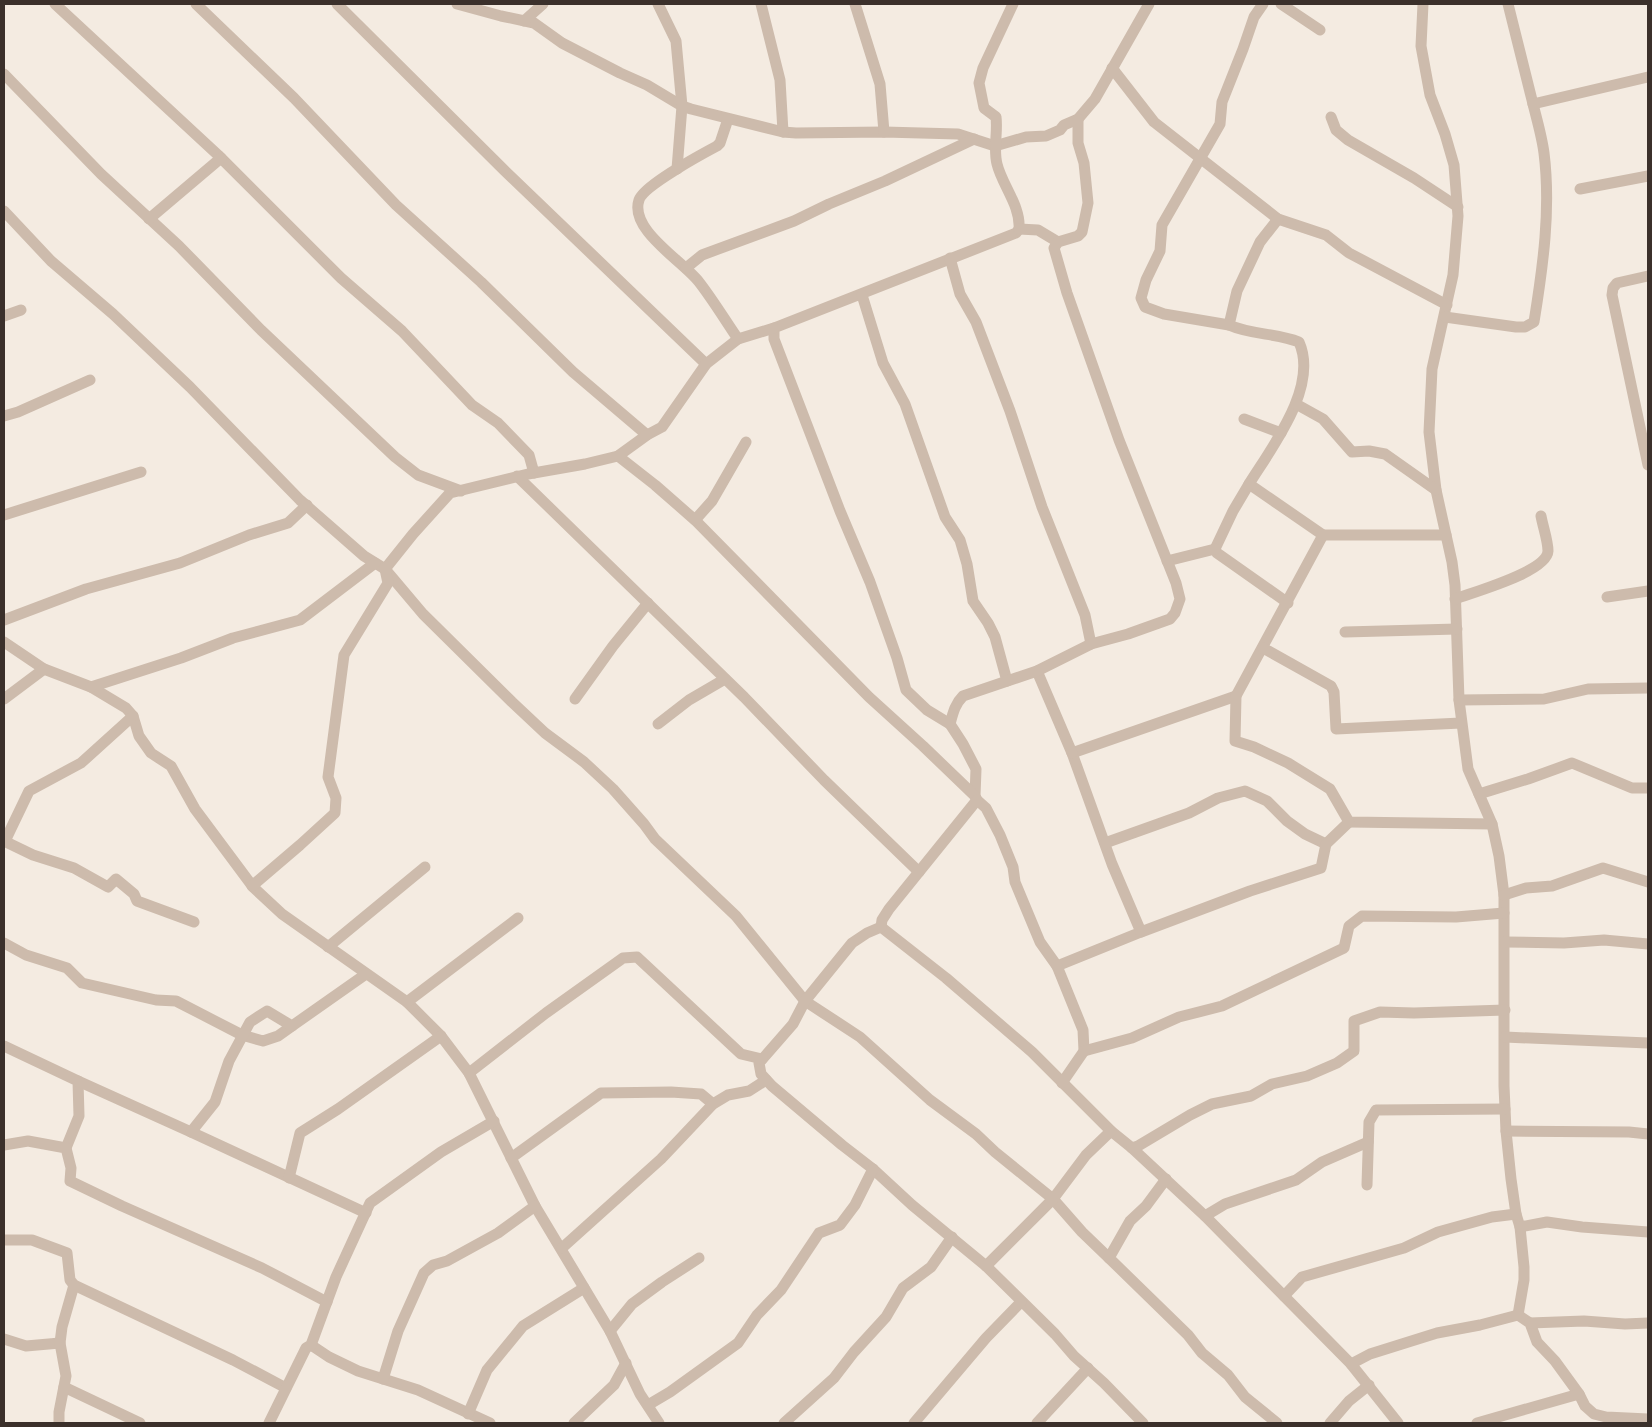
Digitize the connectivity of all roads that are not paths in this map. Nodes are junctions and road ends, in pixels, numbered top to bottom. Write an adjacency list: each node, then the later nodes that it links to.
1 (55, 4): 29 (street)
2 (196, 4): 57 (street)
3 (337, 4): 51 (street)
4 (543, 4): 15 (street)
5 (658, 4): 21 (street)
6 (761, 4): 25 (street)
7 (855, 4): 26 (street)
8 (1013, 4): 28 (street)
9 (1149, 4): 17 (street)
10 (1264, 4): 30 (street)
11 (1281, 4): 16 (street)
12 (1423, 4): 34 (street)
13 (1508, 4): 20 (street)
14 (463, 5): 15 (street)
15 (524, 20): 21 (street)
16 (1320, 30)
17 (1112, 68): 24 (street); 30 (street)
18 (4, 74): 36 (street)
19 (1648, 76): 20 (street)
20 (1533, 104): 47 (street)
21 (682, 106): 23 (street); 31 (street)
22 (1331, 116): 34 (street)
23 (728, 119): 25 (street); 31 (street)
24 (1078, 119): 28 (street); 39 (street)
25 (783, 132): 26 (street)
26 (884, 132): 27 (street)
27 (974, 139): 28 (street); 41 (street)
28 (995, 146): 38 (street)
29 (221, 158): 36 (street); 62 (street)
30 (1200, 160): 37 (street); 48 (street)
31 (677, 169): 41 (street)
32 (1648, 176): 33 (street)
33 (1580, 189)
34 (1458, 207): 44 (street)
35 (4, 212): 67 (street)
36 (149, 219): 66 (street)
37 (1278, 219): 44 (street); 48 (street)
38 (1020, 229): 39 (street); 40 (street)
39 (1058, 242): 74 (street)
40 (950, 258): 43 (street); 85 (street)
41 (686, 268): 50 (street)
42 (1648, 276): 60 (street)
43 (862, 294): 49 (street); 91 (street)
44 (1447, 305): 47 (street)
45 (21, 310): 46 (street)
46 (4, 316)
47 (1445, 317): 65 (street)
48 (1229, 325): 53 (street)
49 (774, 328): 50 (street); 101 (street)
50 (738, 339): 51 (street)
51 (706, 364): 57 (street)
52 (90, 380): 54 (street)
53 (1296, 404): 56 (street); 65 (street)
54 (4, 416)
55 (1244, 419): 56 (street)
56 (1281, 433): 64 (street)
57 (647, 435): 59 (street)
58 (746, 442): 70 (street)
59 (618, 456): 62 (street); 70 (street)
60 (1648, 465)
61 (142, 472): 68 (street)
62 (534, 473): 63 (street)
63 (517, 476): 66 (street); 80 (street)
64 (1249, 484): 71 (street); 73 (street)
65 (1436, 490): 72 (street)
66 (462, 491): 75 (street)
67 (307, 505): 75 (street); 81 (street)
68 (4, 516)
69 (1541, 516): 78 (street)
70 (695, 520): 105 (street)
71 (1323, 535): 72 (street); 79 (street)
72 (1446, 535): 78 (street)
73 (1215, 549): 74 (street); 79 (street)
74 (1167, 560): 85 (street)
75 (380, 566): 89 (street); 114 (street); 127 (street)
76 (1648, 591): 77 (street)
77 (1607, 597)
78 (1456, 599): 82 (street)
79 (1288, 603): 86 (street)
80 (648, 604): 90 (street); 96 (street)
81 (4, 620)
82 (1457, 629): 83 (street); 97 (street)
83 (1345, 632)
84 (4, 642): 87 (street)
85 (1092, 644): 88 (street)
86 (1263, 648): 94 (street); 99 (street)
87 (44, 669): 92 (street); 95 (street)
88 (1037, 671): 91 (street); 102 (street)
89 (124, 677): 92 (street); 98 (street)
90 (725, 678): 100 (street); 112 (street)
91 (1007, 681): 101 (street)
92 (92, 687): 98 (street)
93 (1648, 688): 97 (street)
94 (1236, 696): 102 (street); 106 (street)
95 (4, 699)
96 (575, 699)
97 (1459, 700): 99 (street)
98 (129, 712): 108 (street); 114 (street)
99 (1461, 723): 104 (street)
100 (658, 724)
101 (950, 724): 105 (street)
102 (1072, 753): 109 (street)
103 (1648, 788): 104 (street)
104 (1479, 794): 107 (street)
105 (976, 798): 112 (street); 125 (street)
106 (1348, 822): 107 (street); 110 (street)
107 (1492, 824): 115 (street)
108 (4, 841): 118 (street)
109 (1105, 843): 110 (street); 120 (street)
110 (1326, 844): 120 (street)
111 (425, 867): 124 (street)
112 (919, 872): 119 (street)
113 (1648, 882): 115 (street)
114 (252, 886): 124 (street)
115 (1504, 896): 116 (street)
116 (1504, 913): 121 (street); 136 (street)
117 (518, 918): 128 (street)
118 (194, 922)
119 (881, 927): 127 (street); 141 (street)
120 (1141, 932): 125 (street)
121 (1505, 942): 123 (street); 129 (street)
122 (4, 943): 131 (street)
123 (1648, 944)
124 (328, 947): 126 (street)
125 (1057, 966): 136 (street)
126 (366, 974): 128 (street); 130 (street)
127 (805, 1001): 137 (street); 158 (street)
128 (407, 1002): 132 (street)
129 (1505, 1010): 133 (street); 152 (street)
130 (292, 1026): 131 (street); 131 (street)
131 (242, 1035): 147 (street)
132 (441, 1036): 138 (street); 155 (street)
133 (1504, 1037): 134 (street); 143 (street)
134 (1648, 1043)
135 (4, 1046): 140 (street)
136 (1084, 1051): 141 (street)
137 (762, 1058): 138 (street); 139 (street)
138 (469, 1073): 144 (street)
139 (766, 1080): 142 (street); 154 (street)
140 (78, 1081): 147 (street); 151 (street)
141 (1062, 1083): 145 (street)
142 (713, 1104): 153 (street); 167 (street)
143 (1505, 1109): 146 (street); 149 (street)
144 (494, 1121): 153 (street); 160 (street)
145 (1111, 1131): 152 (street); 158 (street)
146 (1506, 1131): 148 (street); 161 (street)
147 (192, 1132): 155 (street)
148 (1648, 1134)
149 (1368, 1142): 157 (street); 162 (street)
150 (4, 1145): 151 (street)
151 (66, 1148): 174 (street)
152 (1132, 1148): 156 (street)
153 (510, 1158): 159 (street)
154 (873, 1169): 165 (street); 191 (street)
155 (289, 1178): 160 (street)
156 (1166, 1180): 162 (street); 169 (street)
157 (1367, 1185)
158 (1053, 1199): 169 (street); 170 (street)
159 (535, 1206): 167 (street); 186 (street)
160 (366, 1213): 174 (street)
161 (1516, 1214): 163 (street); 173 (street)
162 (1205, 1216): 173 (street)
163 (1520, 1227): 164 (street); 176 (street)
164 (1648, 1232)
165 (952, 1237): 170 (street); 201 (street)
166 (4, 1240): 171 (street)
167 (562, 1248): 172 (street)
168 (699, 1258): 179 (street)
169 (1109, 1258): 205 (street)
170 (986, 1266): 175 (street)
171 (74, 1285): 181 (street); 189 (street)
172 (584, 1288): 179 (street); 192 (street)
173 (1284, 1296): 184 (street)
174 (327, 1302): 182 (street)
175 (1021, 1302): 185 (street); 202 (street)
176 (1518, 1315): 177 (street); 184 (street)
177 (1530, 1323): 178 (street); 190 (street)
178 (1648, 1323)
179 (610, 1331): 183 (street)
180 (4, 1339): 181 (street)
181 (60, 1343): 188 (street)
182 (311, 1345): 186 (street); 189 (street)
183 (626, 1363): 191 (street); 199 (street)
184 (1351, 1364): 187 (street)
185 (1088, 1368): 203 (street); 204 (street)
186 (383, 1379): 192 (street)
187 (1369, 1385): 206 (street); 207 (street)
188 (64, 1387): 195 (street); 196 (street)
189 (286, 1388): 197 (street)
190 (1579, 1394): 194 (street); 208 (street)
191 (648, 1405): 200 (street)
192 (468, 1414): 198 (street)
193 (1648, 1419): 194 (street)
194 (1607, 1420)
195 (59, 1423)
196 (140, 1423)
197 (269, 1423)
198 (490, 1423)
199 (574, 1423)
200 (659, 1423)
201 (784, 1423)
202 (914, 1423)
203 (1037, 1423)
204 (1143, 1423)
205 (1277, 1423)
206 (1330, 1423)
207 (1398, 1423)
208 (1477, 1423)

